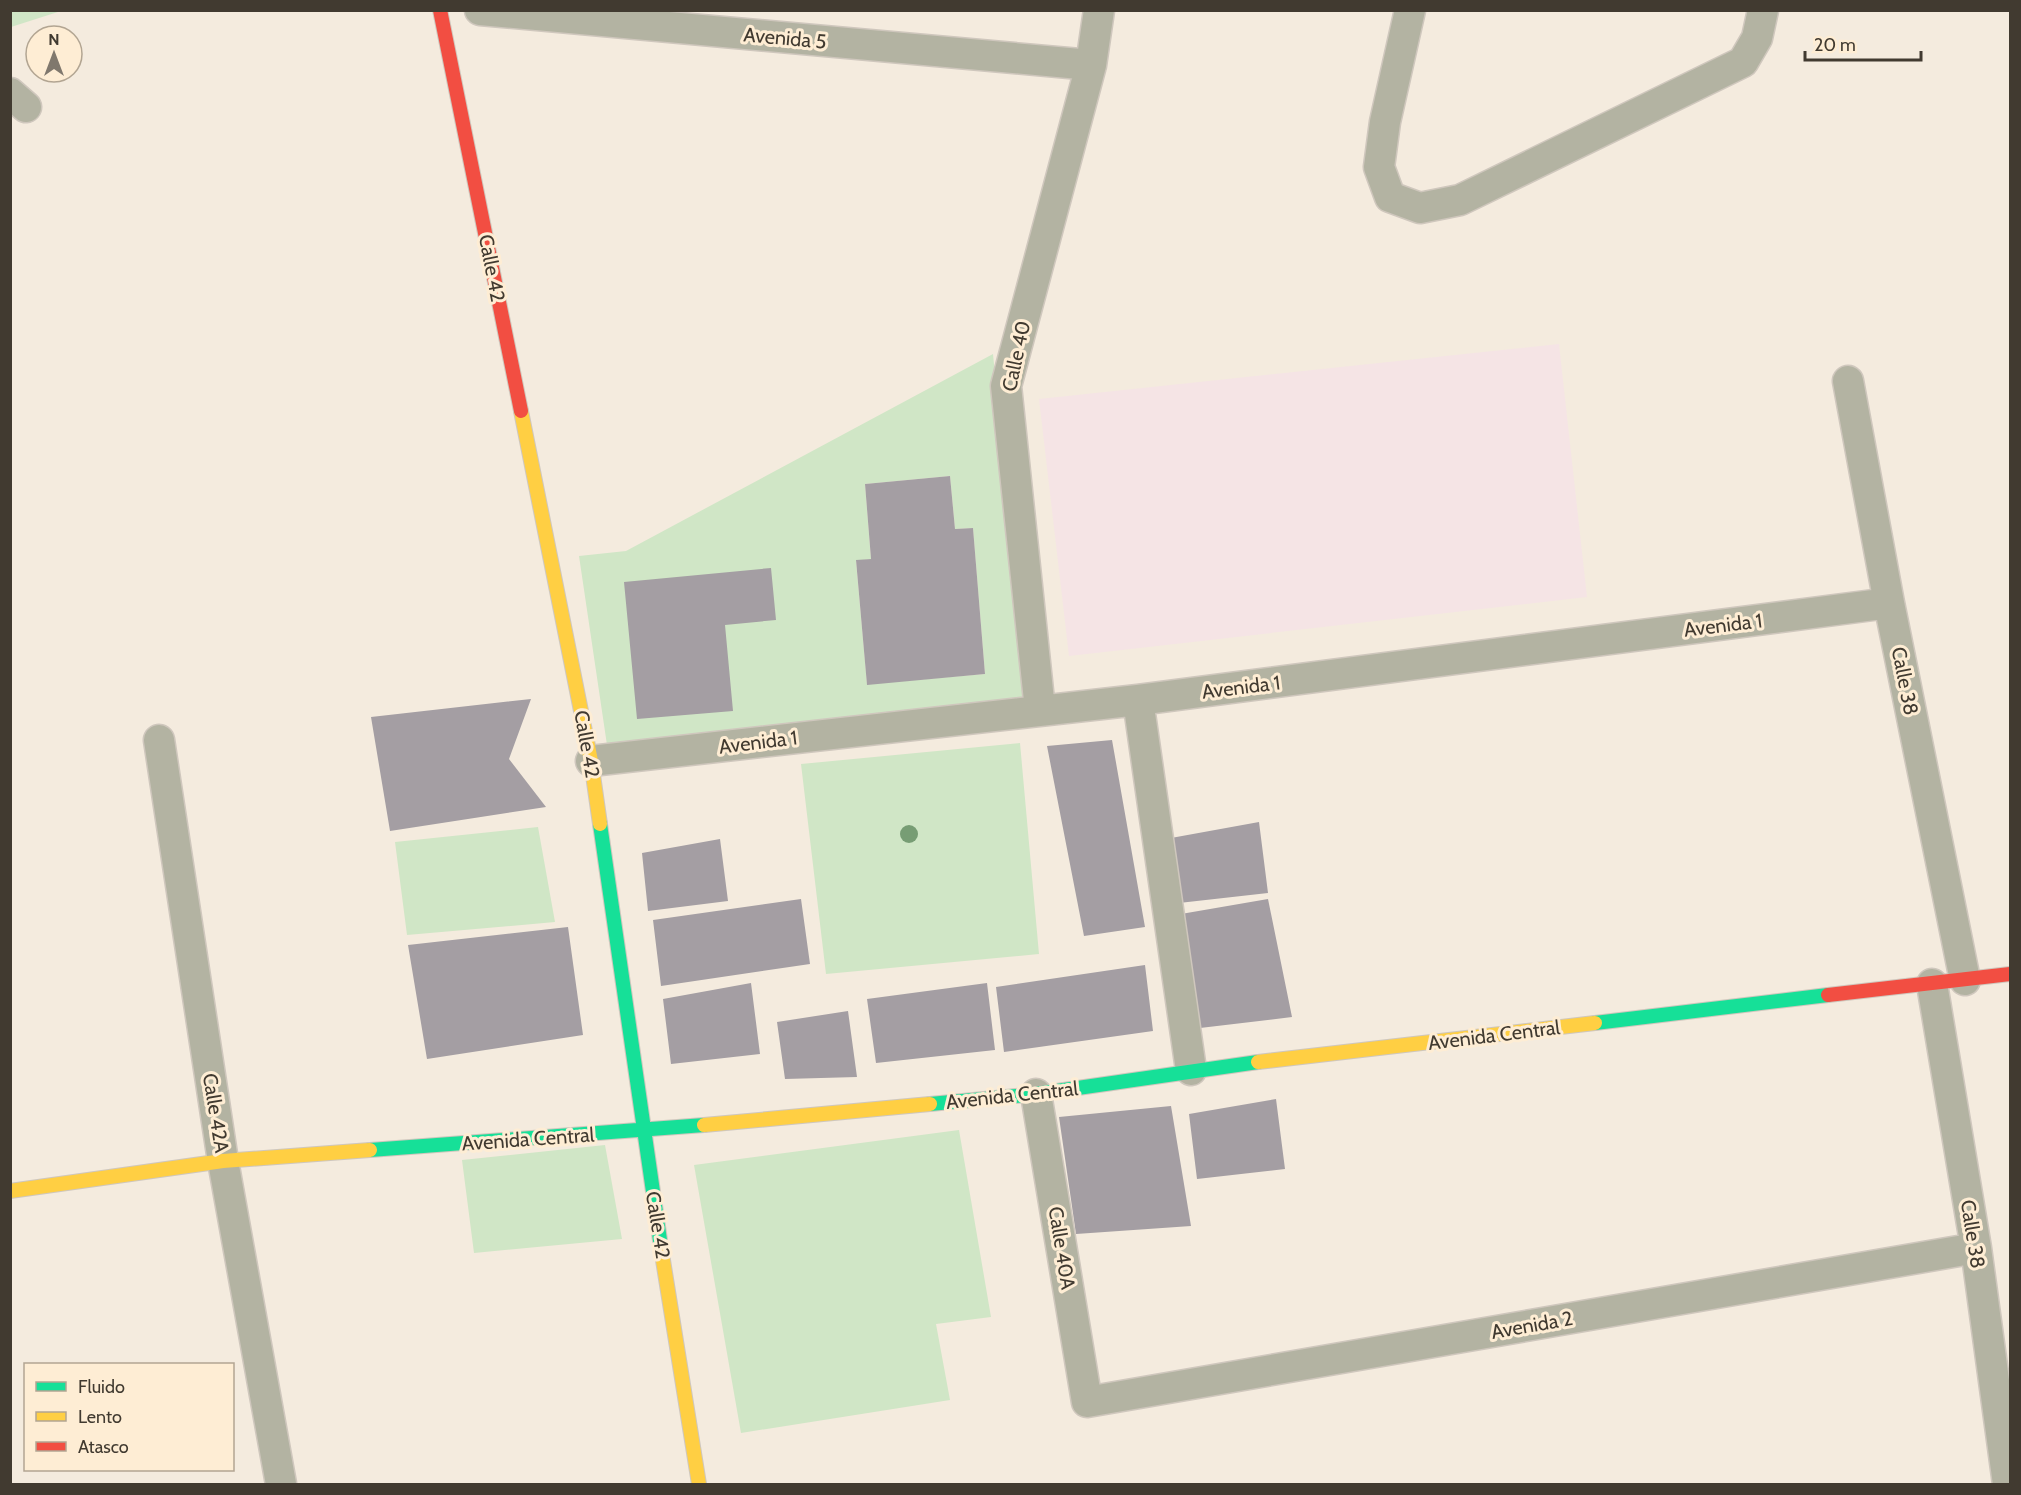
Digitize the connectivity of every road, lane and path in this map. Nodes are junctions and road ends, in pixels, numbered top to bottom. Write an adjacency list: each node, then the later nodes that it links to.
1 (440, 10): 12 (street, Calle 42)
2 (480, 10): 6 (street, Avenida 5)
3 (1099, 10): 6 (street, Calle 40)
4 (1410, 10): 5 (street)
5 (1763, 10)
6 (1091, 65): 10 (street, Calle 40)
7 (1848, 381): 8 (street, Calle 38)
8 (1889, 603): 9 (street, Avenida 1); 14 (street, Calle 38)
9 (1138, 700): 10 (street, Avenida 1); 16 (street)
10 (1040, 710): 12 (street, Avenida 1)
11 (159, 740): 19 (street, Calle 42A)
12 (591, 761): 18 (street, Calle 42)
13 (2010, 974): 14 (street, Avenida Central)
14 (1965, 980): 15 (street, Avenida Central)
15 (1932, 984): 16 (street, Avenida Central); 21 (street, Calle 38)
16 (1191, 1070): 17 (street, Avenida Central)
17 (1036, 1094): 18 (street, Avenida Central); 22 (street, Calle 40A)
18 (643, 1131): 19 (street, Avenida Central); 24 (street, Calle 42)
19 (223, 1161): 20 (street, Avenida Central); 23 (street, Calle 42A)
20 (10, 1191)
21 (1976, 1248): 22 (street, Avenida 2); 25 (street, Calle 38)
22 (1088, 1402)
23 (281, 1485)
24 (699, 1485)
25 (2008, 1485)

